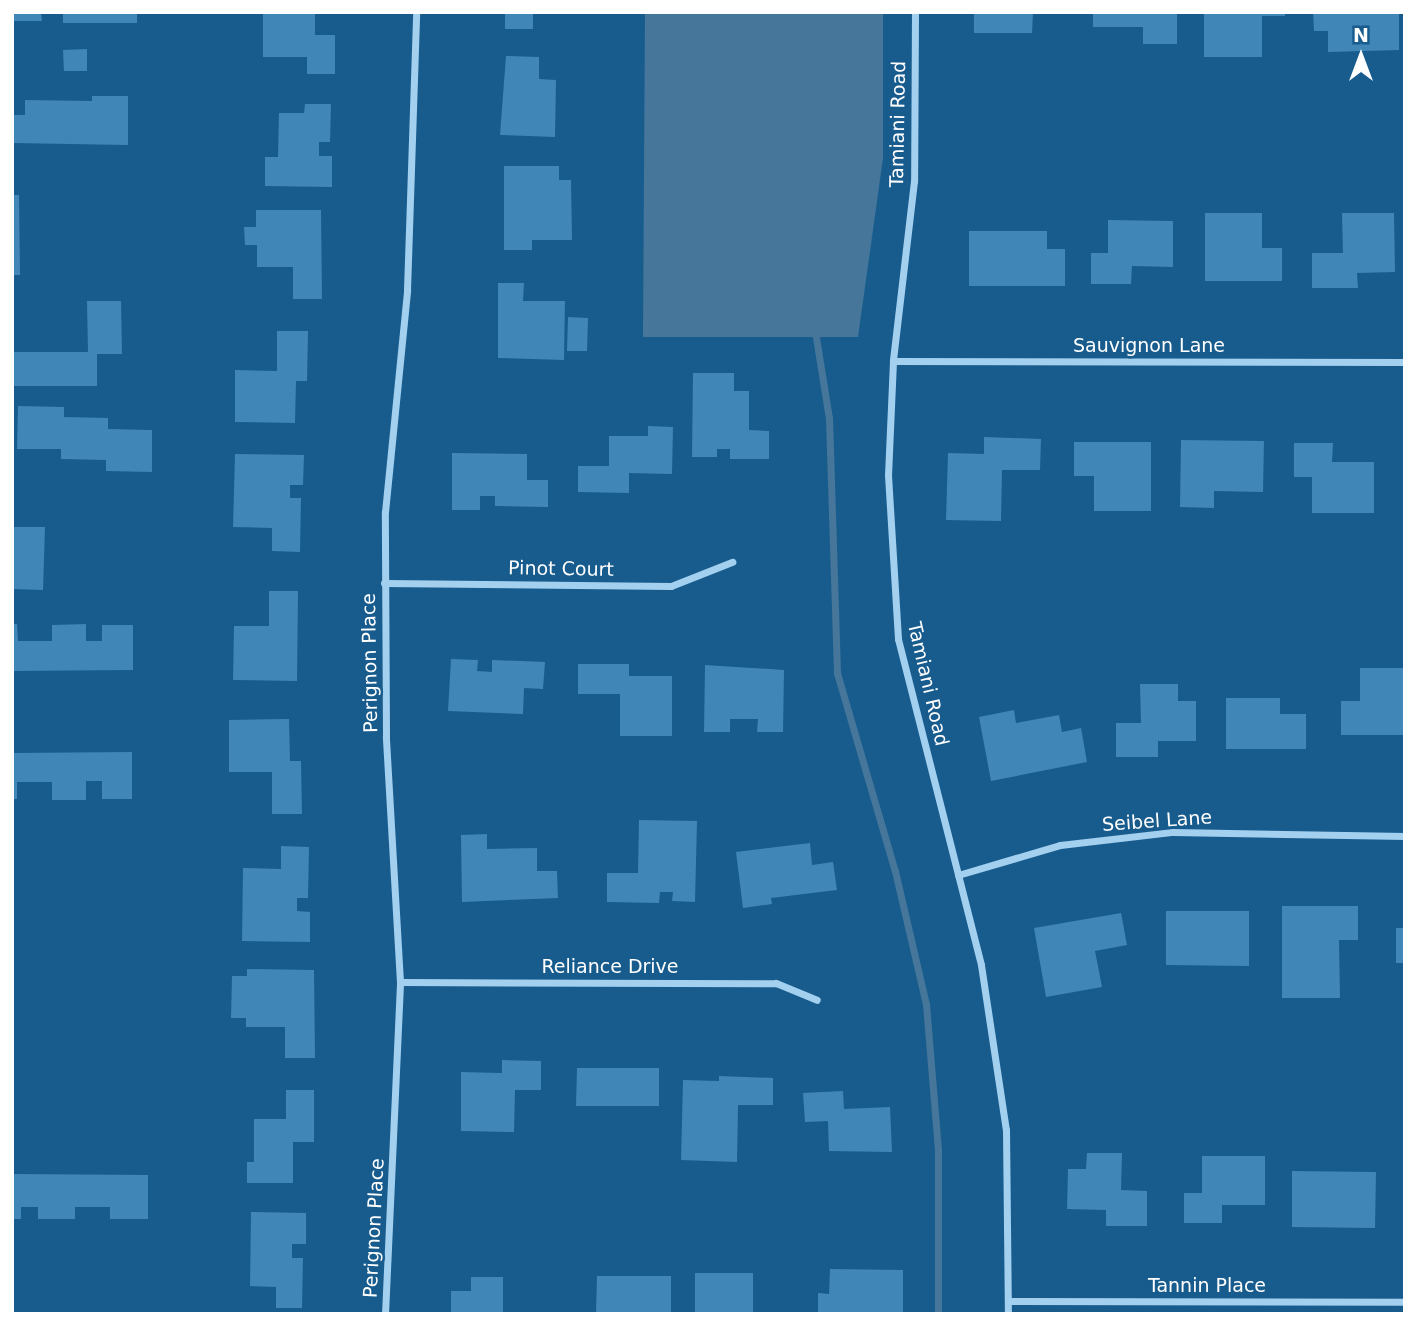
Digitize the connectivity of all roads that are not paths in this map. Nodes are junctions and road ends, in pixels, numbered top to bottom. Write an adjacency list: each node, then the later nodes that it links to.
1 (416, 12): 6 (street, Perignon Place)
2 (915, 12): 3 (street, Tamiani Road)
3 (893, 361): 4 (street, Sauvignon Lane); 8 (street, Tamiani Road)
4 (1405, 362)
5 (732, 562): 6 (street, Pinot Court)
6 (384, 583): 9 (street, Perignon Place)
7 (1405, 836): 8 (street, Seibel Lane)
8 (958, 875): 11 (street, Tamiani Road)
9 (400, 982): 10 (street, Reliance Drive); 13 (street, Perignon Place)
10 (817, 1000)
11 (1008, 1301): 12 (street, Tannin Place); 14 (street, Tamiani Road)
12 (1405, 1303)
13 (385, 1314)
14 (1008, 1314)

